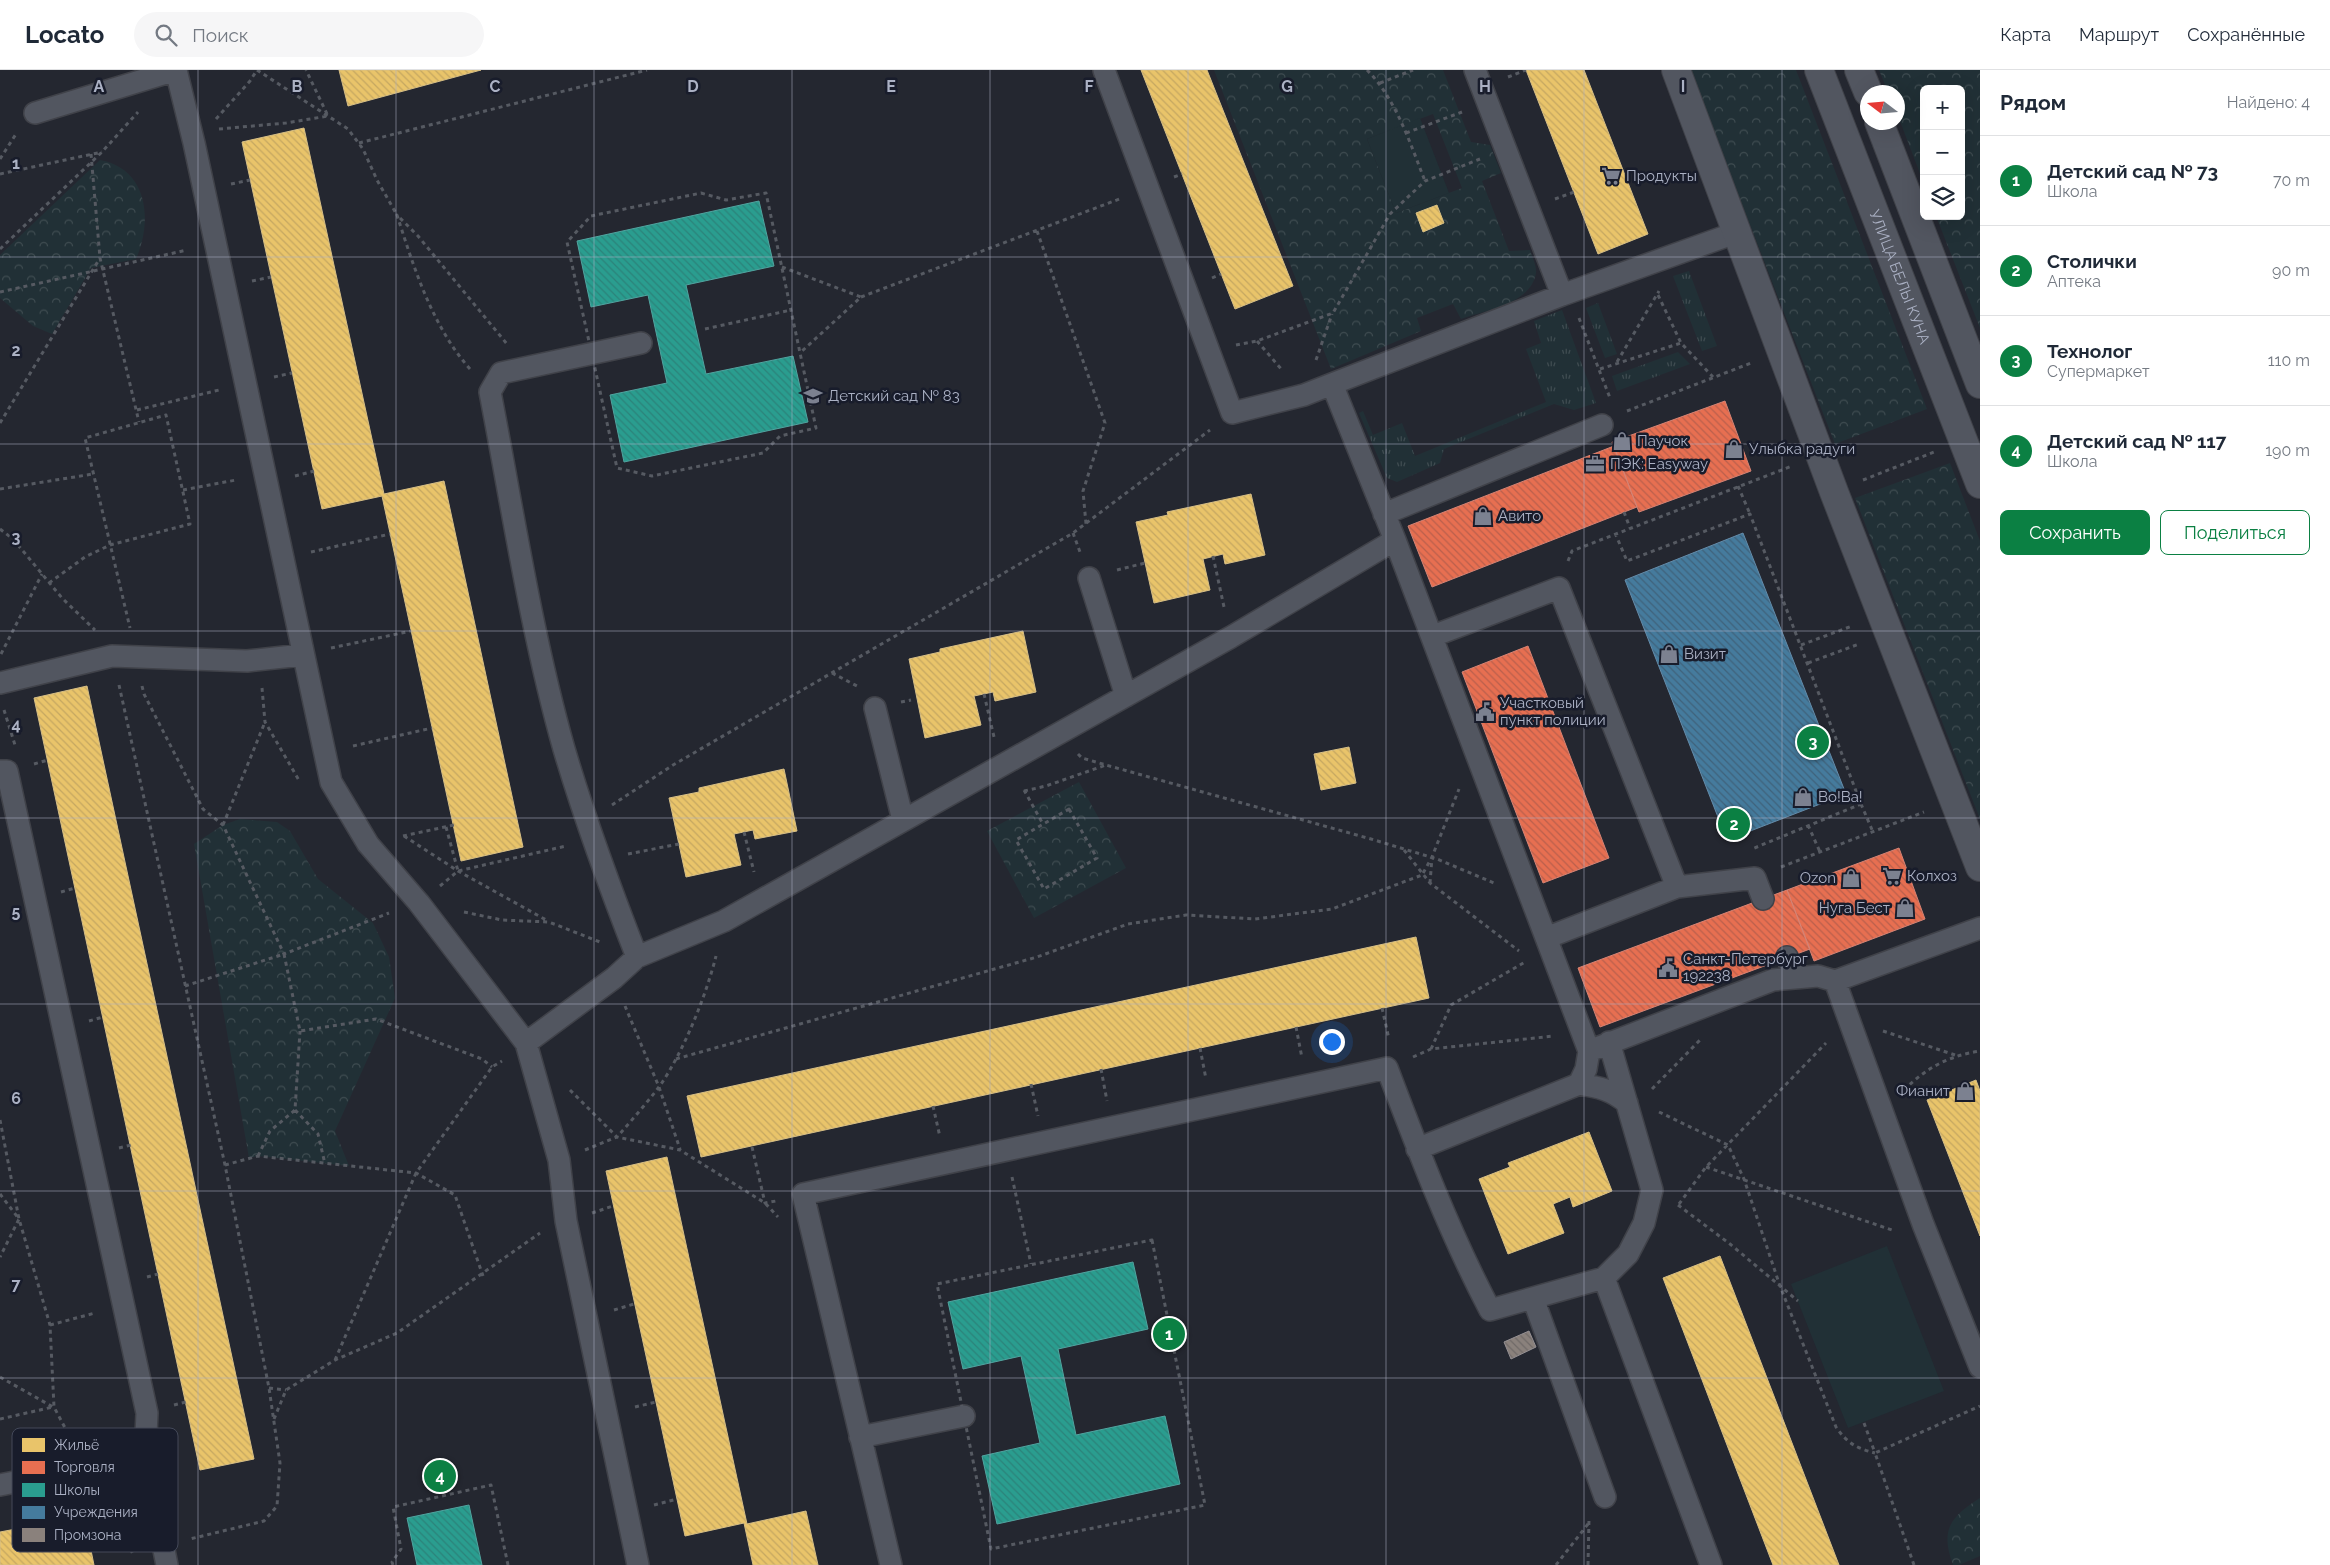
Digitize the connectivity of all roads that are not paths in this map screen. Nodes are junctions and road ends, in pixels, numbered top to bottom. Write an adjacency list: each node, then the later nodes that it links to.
1 (176, 70): 8 (lane); 21 (lane)
2 (1104, 70): 13 (lane)
3 (1475, 70): 11 (lane)
4 (1676, 70): 10 (street)
5 (1819, 70): 16 (street, УЛИЦА БЕЛЫ КУНА)
6 (1859, 70): 7 (street)
7 (1865, 85)
8 (35, 113)
9 (1882, 130): 14 (street)
10 (1735, 233): 11 (lane); 27 (street)
11 (1565, 294): 13 (lane)
12 (640, 344): 32 (lane)
13 (1332, 384): 17 (lane)
14 (1980, 384)
15 (1609, 420): 17 (lane)
16 (1980, 484)
17 (1384, 514): 18 (lane)
18 (1395, 540): 20 (lane); 23 (lane)
19 (1089, 578): 23 (lane)
20 (1433, 636): 28 (lane); 31 (lane)
21 (302, 655): 22 (lane); 36 (lane)
22 (0, 683)
23 (1126, 696): 26 (lane)
24 (875, 708): 26 (lane)
25 (0, 771): 44 (lane)
26 (903, 820): 32 (lane)
27 (1980, 867)
28 (1677, 887): 29 (lane); 31 (lane)
29 (1763, 899)
30 (1980, 928): 33 (lane)
31 (1549, 945): 34 (lane)
32 (637, 957): 36 (lane)
33 (1836, 982): 35 (lane); 42 (lane)
34 (1586, 1042): 35 (lane); 37 (lane)
35 (1609, 1042): 38 (lane)
36 (526, 1043): 49 (lane)
37 (1579, 1084): 38 (lane); 39 (lane)
38 (1632, 1104): 40 (lane)
39 (1418, 1149): 41 (lane); 45 (lane)
40 (1604, 1278): 41 (lane); 51 (lane)
41 (1532, 1298): 46 (lane)
42 (1980, 1367)
43 (964, 1416): 45 (lane)
44 (147, 1428)
45 (860, 1437): 50 (lane)
46 (1605, 1497)
47 (164, 1552): 48 (lane)
48 (167, 1565)
49 (638, 1565)
50 (891, 1565)
51 (1711, 1565)

